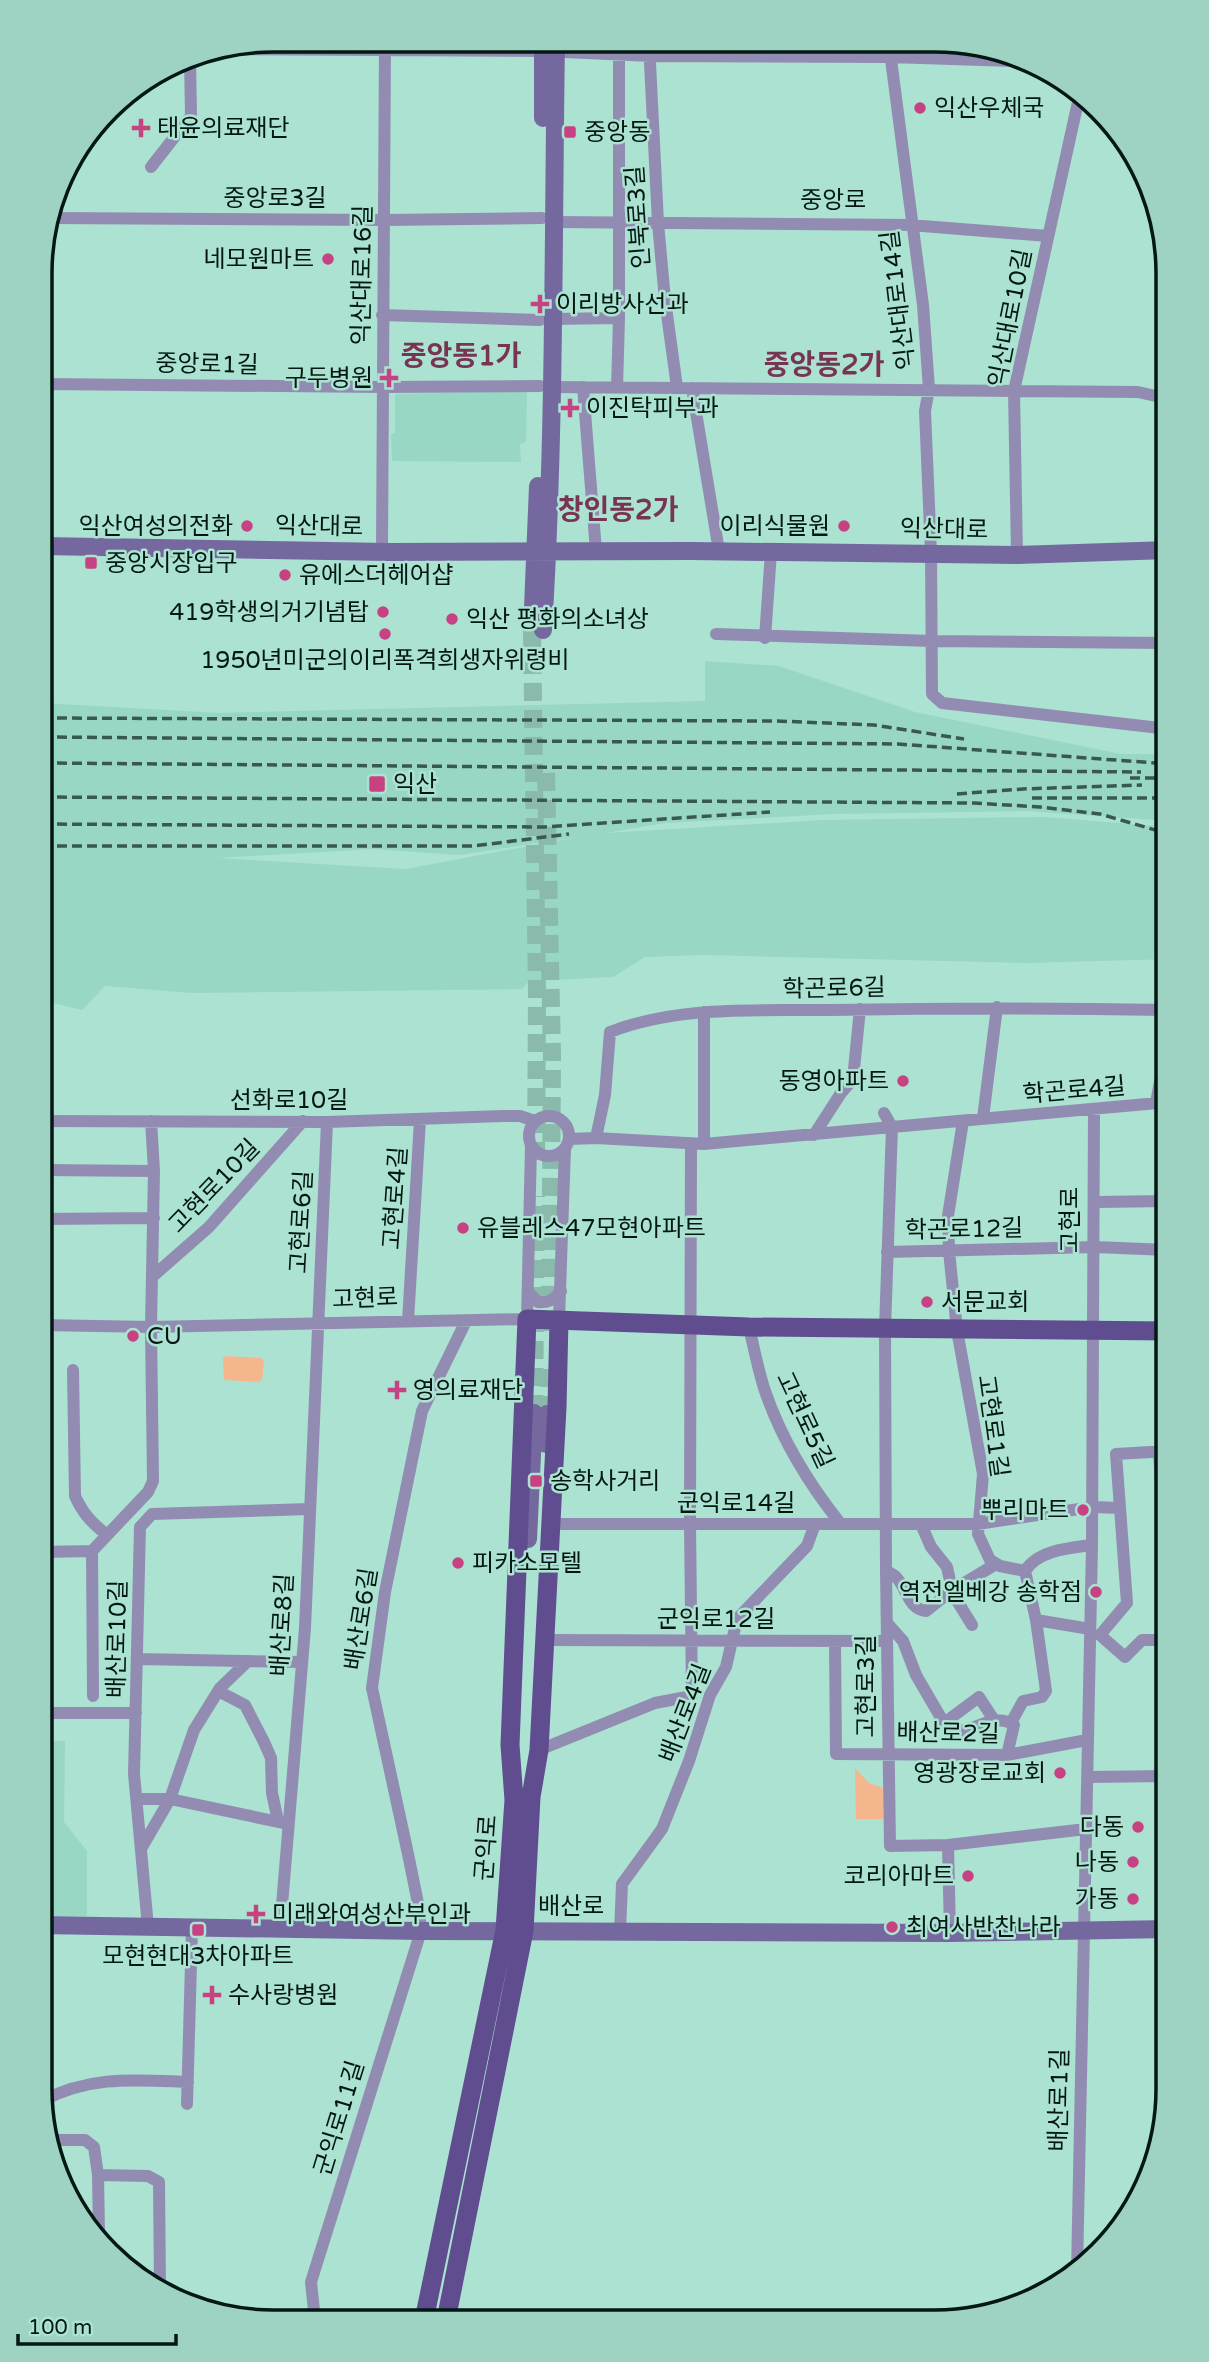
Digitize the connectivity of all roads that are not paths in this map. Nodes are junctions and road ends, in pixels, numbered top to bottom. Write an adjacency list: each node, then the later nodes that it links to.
1 (604, 52): 8 (street)
2 (629, 52): 8 (street)
3 (650, 52): 17 (street, 인북로3길)
4 (890, 52): 18 (street, 익산대로14길)
5 (903, 52): 9 (street)
6 (385, 53): 14 (street, 익산대로16길)
7 (550, 53): 15 (street)
8 (619, 54): 16 (street)
9 (986, 59)
10 (190, 69): 12 (street)
11 (1077, 104): 19 (street, 익산대로10길)
12 (151, 167)
13 (60, 218): 14 (street, 중앙로3길)
14 (385, 220): 15 (street, 중앙로3길); 20 (street, 익산대로16길)
15 (548, 220): 16 (street, 중앙로); 22 (street)
16 (618, 223): 17 (street, 중앙로); 21 (street)
17 (658, 223): 18 (street, 중앙로); 27 (street, 인북로3길)
18 (911, 225): 19 (street, 중앙로); 30 (street, 익산대로14길)
19 (1048, 236): 31 (street, 익산대로10길)
20 (382, 314): 22 (street); 25 (street, 익산대로16길)
21 (619, 318): 22 (street); 28 (street)
22 (546, 320): 24 (street)
23 (52, 384): 25 (street, 중앙로1길)
24 (546, 386): 25 (street, 중앙로1길); 26 (street); 39 (street)
25 (382, 387): 35 (street, 익산대로16길)
26 (583, 387): 28 (street); 36 (street)
27 (677, 387): 28 (street); 29 (street)
28 (617, 388)
29 (692, 388): 30 (street); 37 (street)
30 (929, 389): 31 (street); 40 (street, 익산대로14길)
31 (1014, 391): 32 (street); 41 (street, 익산대로10길)
32 (1156, 395)
33 (52, 546): 35 (street, 익산대로)
34 (1156, 550): 41 (street, 익산대로)
35 (382, 551): 39 (street, 익산대로)
36 (596, 551): 37 (street, 익산대로); 39 (street, 익산대로)
37 (719, 551): 38 (street, 익산대로)
38 (771, 552): 40 (street, 익산대로); 44 (street)
39 (541, 553): 42 (street)
40 (931, 553): 41 (street, 익산대로); 45 (street, 익산대로14길)
41 (1017, 555)
42 (538, 629)
43 (716, 634): 44 (street)
44 (765, 638): 45 (street)
45 (932, 641): 46 (street); 47 (street, 익산대로14길)
46 (1156, 643)
47 (1156, 728)
48 (997, 1007): 49 (street, 학곤로6길); 50 (street, 학곤로6길); 55 (street, 학곤로4길)
49 (860, 1009): 51 (street, 학곤로6길); 64 (street)
50 (1156, 1010)
51 (704, 1012): 65 (street, 학곤로6길); 68 (street)
52 (1156, 1104): 53 (street, 학곤로4길)
53 (1094, 1110): 55 (street, 학곤로4길); 73 (street, 고현로)
54 (884, 1113): 63 (street)
55 (984, 1118): 61 (street, 학곤로4길)
56 (420, 1120): 60 (street, 선화로10길); 62 (street, 선화로10길); 85 (street, 고현로4길)
57 (52, 1121): 58 (street, 선화로10길)
58 (151, 1121): 59 (street, 선화로10길); 71 (street)
59 (303, 1121): 62 (street, 선화로10길); 80 (street, 고현로10길)
60 (535, 1121): 67 (street); 69 (street)
61 (963, 1121): 63 (street, 학곤로4길); 78 (street)
62 (327, 1122): 87 (street, 고현로6길)
63 (892, 1127): 64 (street, 학곤로4길); 79 (street)
64 (814, 1135): 68 (street, 학곤로4길)
65 (596, 1138): 66 (street, 학곤로4길); 67 (street, 학곤로4길)
66 (691, 1143): 68 (street, 학곤로4길); 89 (street)
67 (567, 1144): 69 (street); 81 (street)
68 (704, 1144)
69 (531, 1146): 82 (street)
70 (52, 1170): 71 (street)
71 (154, 1171): 75 (street)
72 (1156, 1201): 73 (street)
73 (1096, 1202): 76 (street, 고현로)
74 (52, 1219): 75 (street)
75 (154, 1219): 80 (street)
76 (1095, 1247): 77 (street, 학곤로12길); 78 (street, 학곤로12길); 94 (street, 고현로)
77 (1156, 1250)
78 (949, 1251): 79 (street, 학곤로12길); 93 (street)
79 (887, 1252): 92 (street)
80 (152, 1277): 90 (street)
81 (561, 1291): 82 (street); 84 (street)
82 (528, 1292): 83 (street)
83 (527, 1319): 84 (main road, 고현로); 86 (street, 고현로); 97 (main road)
84 (559, 1320): 89 (main road, 고현로); 97 (main road)
85 (408, 1321): 86 (street, 고현로); 87 (street, 고현로)
86 (466, 1321): 155 (street, 배산로6길)
87 (317, 1324): 90 (street, 고현로); 101 (street, 배산로8길)
88 (52, 1325): 90 (street, 고현로)
89 (690, 1325): 91 (main road, 고현로); 104 (street)
90 (151, 1327): 109 (street)
91 (749, 1327): 92 (main road, 고현로); 102 (street, 고현로5길)
92 (886, 1329): 93 (main road, 고현로); 106 (street, 고현로3길)
93 (957, 1330): 94 (main road, 고현로); 108 (street, 고현로1길)
94 (1093, 1331): 95 (main road, 고현로); 99 (street)
95 (1156, 1331)
96 (73, 1370): 109 (street)
97 (541, 1410): 103 (main road); 143 (main road)
98 (1156, 1452): 100 (street)
99 (1093, 1507): 100 (street, 군익로14길); 108 (street, 군익로14길); 110 (street)
100 (1120, 1508): 123 (street)
101 (309, 1510): 127 (street, 배산로10길); 129 (street, 배산로8길)
102 (840, 1523): 105 (street, 군익로14길); 106 (street, 군익로14길)
103 (551, 1524): 104 (street, 군익로14길); 121 (main road)
104 (690, 1524): 105 (street, 군익로14길); 124 (street)
105 (815, 1524): 122 (street, 배산로4길)
106 (887, 1524): 107 (street, 군익로14길); 114 (street, 고현로3길)
107 (921, 1524): 108 (street, 군익로14길); 116 (street)
108 (977, 1524): 113 (street, 고현로1길)
109 (107, 1535): 111 (street)
110 (1092, 1545): 115 (street); 120 (street)
111 (92, 1551): 112 (street); 131 (street)
112 (52, 1552)
113 (996, 1564): 115 (street); 116 (street)
114 (886, 1570): 116 (street); 118 (street, 고현로3길)
115 (1025, 1571): 117 (street)
116 (953, 1590): 119 (street)
117 (1036, 1620): 120 (street); 136 (street)
118 (887, 1623): 126 (street, 고현로3길); 135 (street)
119 (972, 1625)
120 (1090, 1629): 137 (street)
121 (544, 1640): 124 (street, 군익로12길); 138 (main road)
122 (733, 1640): 124 (street, 군익로12길); 125 (street, 군익로12길); 157 (street, 배산로4길)
123 (1156, 1640)
124 (692, 1641): 138 (street)
125 (835, 1641): 126 (street, 군익로12길); 139 (street, 배산로2길)
126 (887, 1641): 139 (street, 고현로3길)
127 (137, 1659): 128 (street); 133 (street, 배산로10길)
128 (248, 1661): 129 (street); 130 (street)
129 (302, 1662): 146 (street, 배산로8길)
130 (218, 1691): 145 (street); 146 (street)
131 (93, 1696)
132 (52, 1713): 133 (street)
133 (136, 1713): 144 (street, 배산로10길)
134 (994, 1720): 135 (street); 135 (street); 136 (street)
135 (944, 1723)
136 (1011, 1723): 140 (street)
137 (1087, 1740): 140 (street, 배산로2길); 142 (street)
138 (539, 1750): 143 (main road)
139 (888, 1753): 140 (street, 배산로2길); 148 (street, 고현로3길)
140 (1007, 1755)
141 (1156, 1776): 142 (street)
142 (1088, 1777): 147 (street)
143 (522, 1798): 156 (main road, 군익로)
144 (137, 1799): 145 (street); 149 (street, 배산로10길)
145 (170, 1799): 146 (street); 149 (street)
146 (283, 1822): 153 (street, 배산로8길)
147 (1086, 1829): 148 (street, 고현로3길); 158 (street)
148 (948, 1845): 159 (street)
149 (141, 1848): 151 (street, 배산로10길)
150 (52, 1925): 151 (street, 배산로)
151 (148, 1927): 152 (street, 배산로)
152 (192, 1928): 153 (street, 배산로); 160 (street)
153 (280, 1929): 155 (street, 배산로)
154 (1156, 1929): 158 (street, 배산로)
155 (421, 1931): 156 (street, 배산로); 168 (street, 군익로11길)
156 (514, 1931): 157 (street, 배산로); 169 (main road, 군익로); 170 (main road, 군익로)
157 (620, 1931): 159 (street, 배산로)
158 (1084, 1931): 159 (street, 배산로); 166 (street, 배산로1길)
159 (950, 1933)
160 (188, 2082): 161 (street); 162 (street)
161 (52, 2096)
162 (187, 2104)
163 (59, 2140): 164 (street)
164 (98, 2175): 165 (street); 167 (street)
165 (99, 2223)
166 (1077, 2258)
167 (160, 2278)
168 (314, 2310)
169 (426, 2310)
170 (448, 2310)

